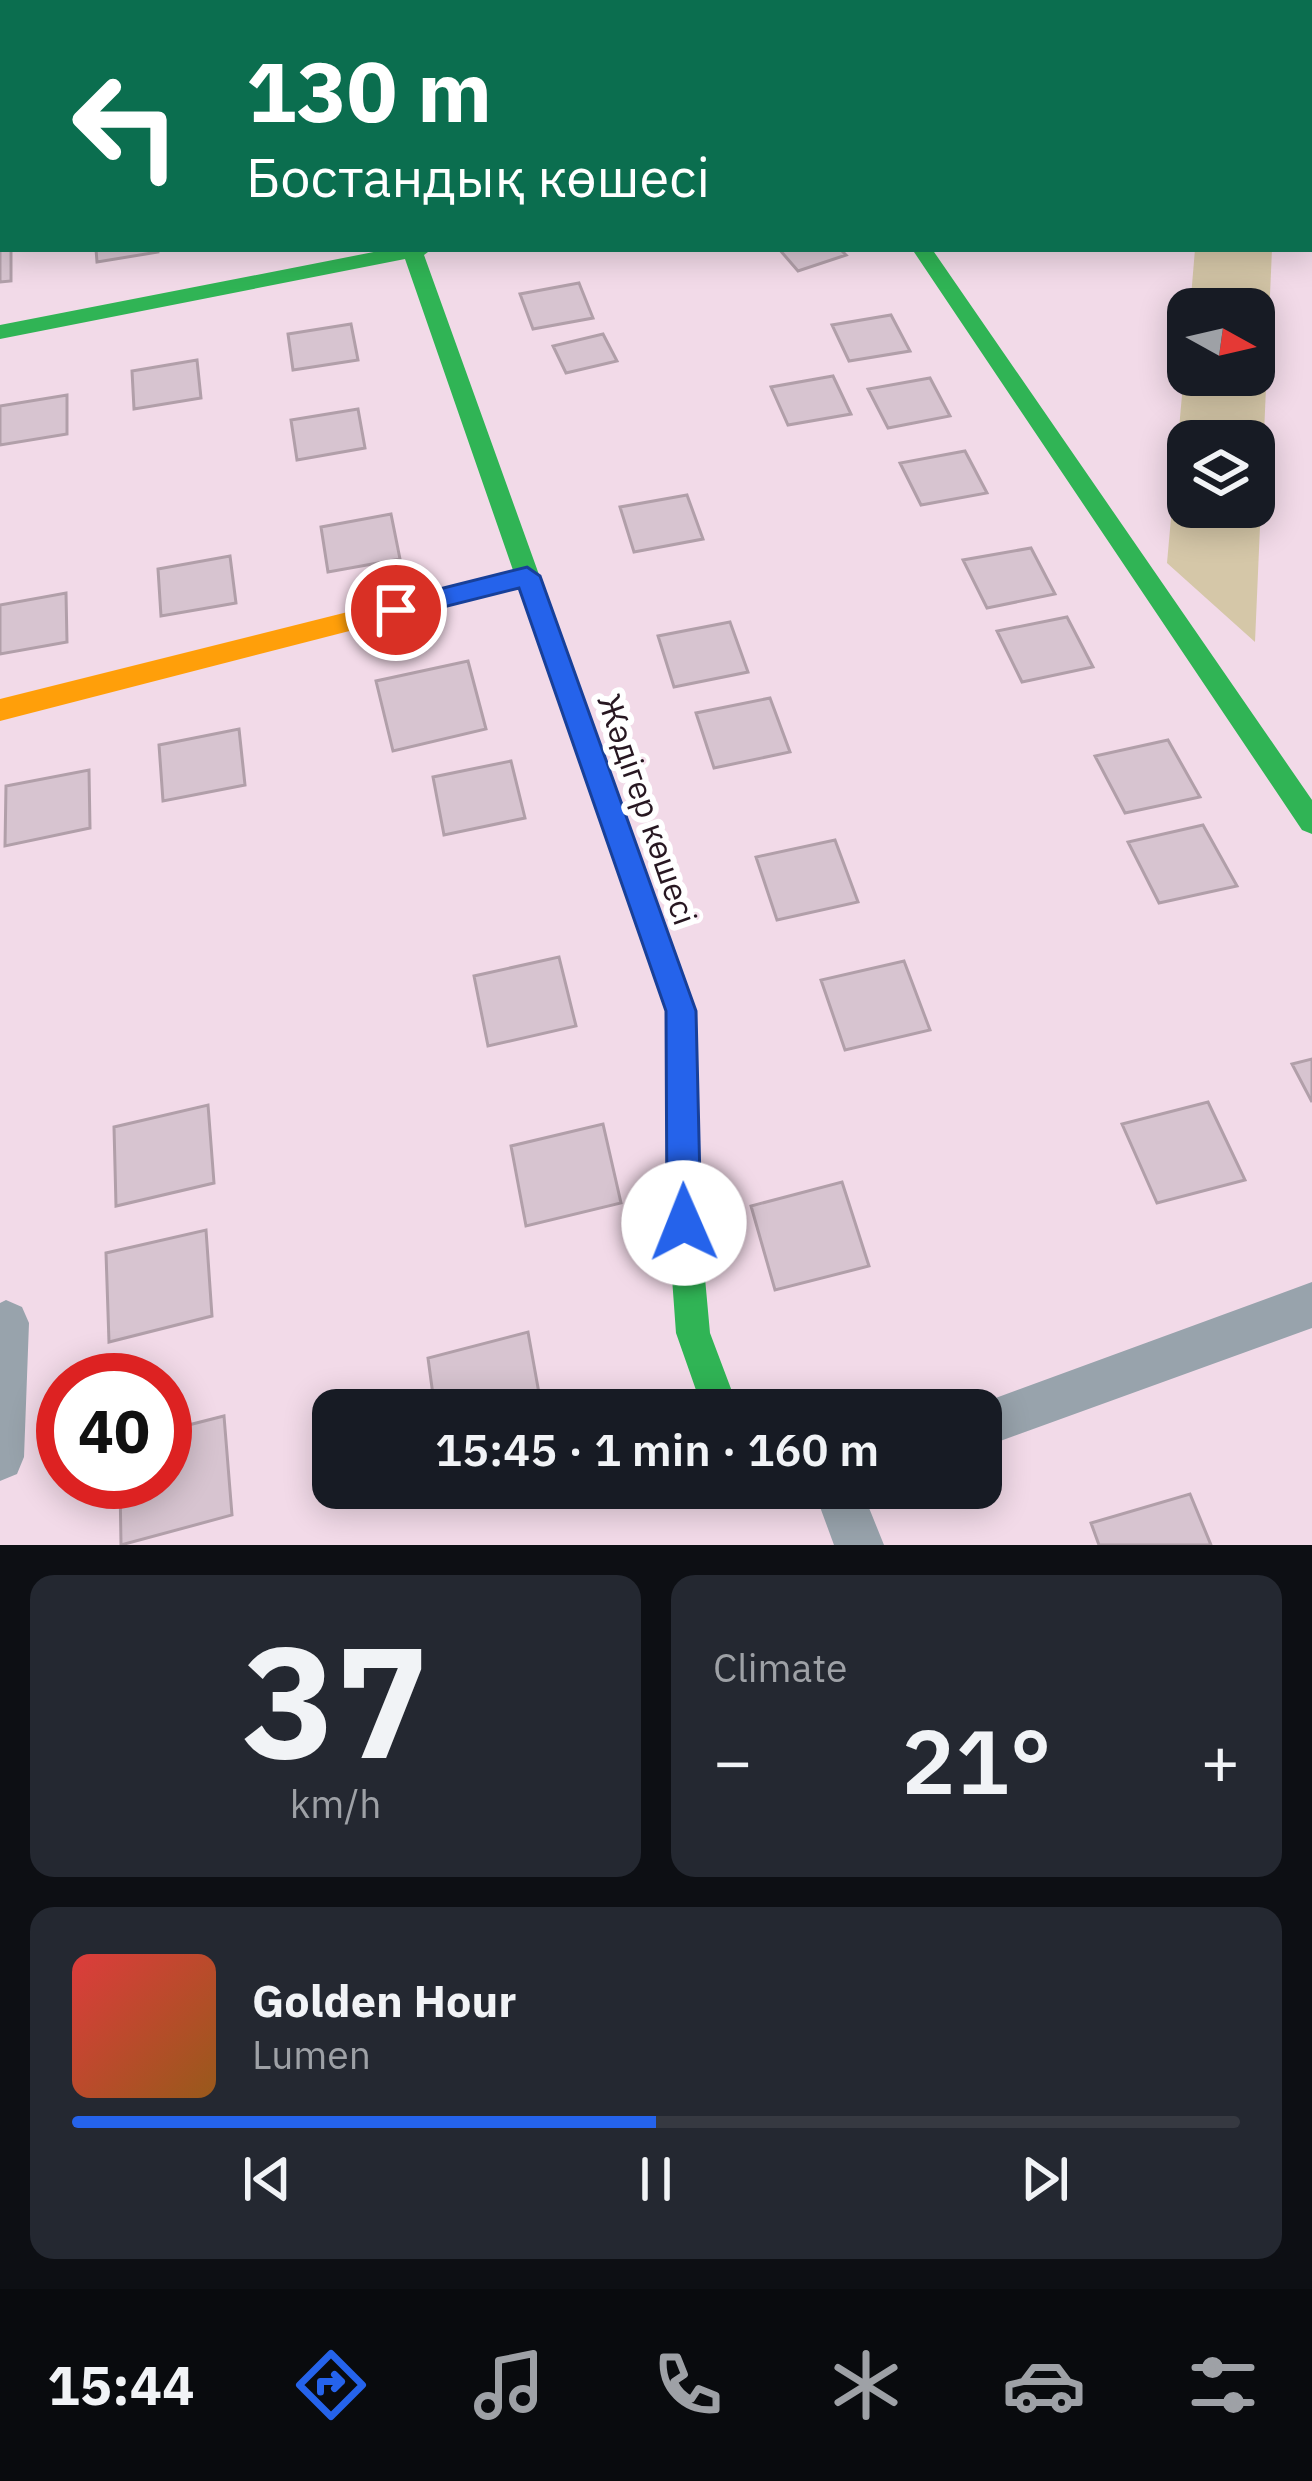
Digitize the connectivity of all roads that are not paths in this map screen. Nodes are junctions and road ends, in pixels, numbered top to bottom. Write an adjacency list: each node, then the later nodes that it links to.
1 (406, 252): 4 (street)
2 (417, 252): 5 (street, Жәдігер көшесі)
3 (924, 252): 7 (street)
4 (0, 332)
5 (527, 576): 6 (street); 10 (street, Жәдігер көшесі)
6 (0, 710)
7 (1312, 822)
8 (1312, 1305): 11 (street)
9 (6, 1323): 12 (street)
10 (713, 1389)
11 (1002, 1416)
12 (0, 1457)
13 (845, 1509): 14 (street)
14 (859, 1545)

